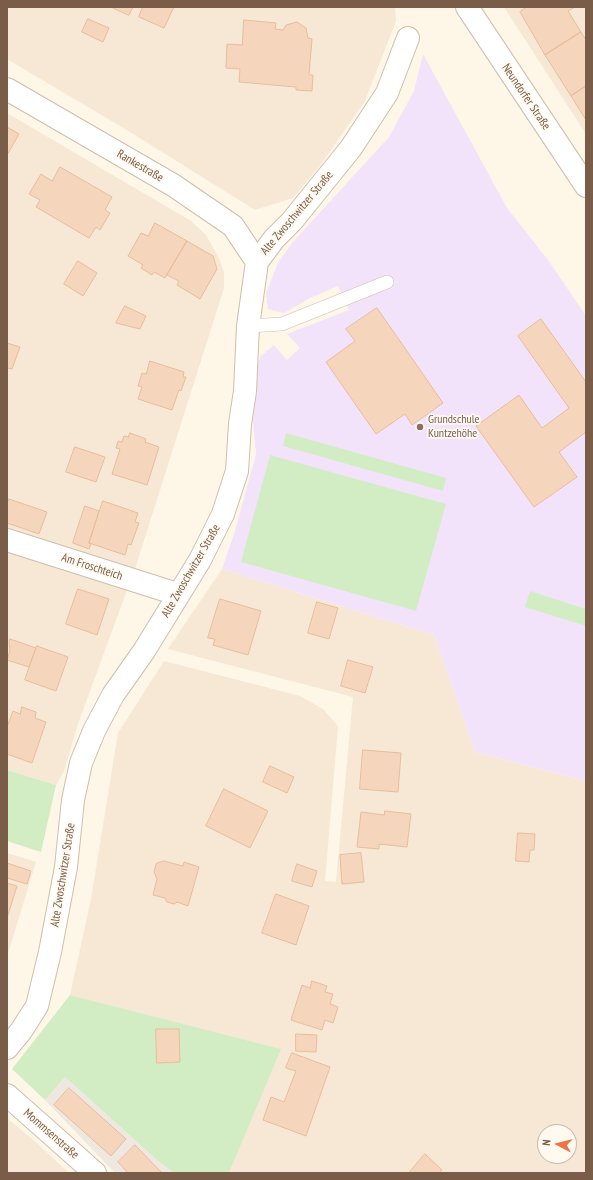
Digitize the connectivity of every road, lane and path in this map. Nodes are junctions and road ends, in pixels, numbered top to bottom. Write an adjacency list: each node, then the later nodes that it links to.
1 (467, 7): 4 (street, Neundorfer Straße)
2 (408, 38): 5 (street, Alte Zwoschwitzer Straße)
3 (7, 89): 5 (street, Rankestraße)
4 (586, 186)
5 (257, 262): 7 (street, Alte Zwoschwitzer Straße)
6 (387, 282): 7 (lane)
7 (248, 326): 9 (street, Alte Zwoschwitzer Straße)
8 (7, 540): 9 (street, Am Froschteich)
9 (178, 594): 10 (street, Alte Zwoschwitzer Straße)
10 (7, 1048)
11 (7, 1095): 12 (street, Mommsenstraße)
12 (95, 1173)

